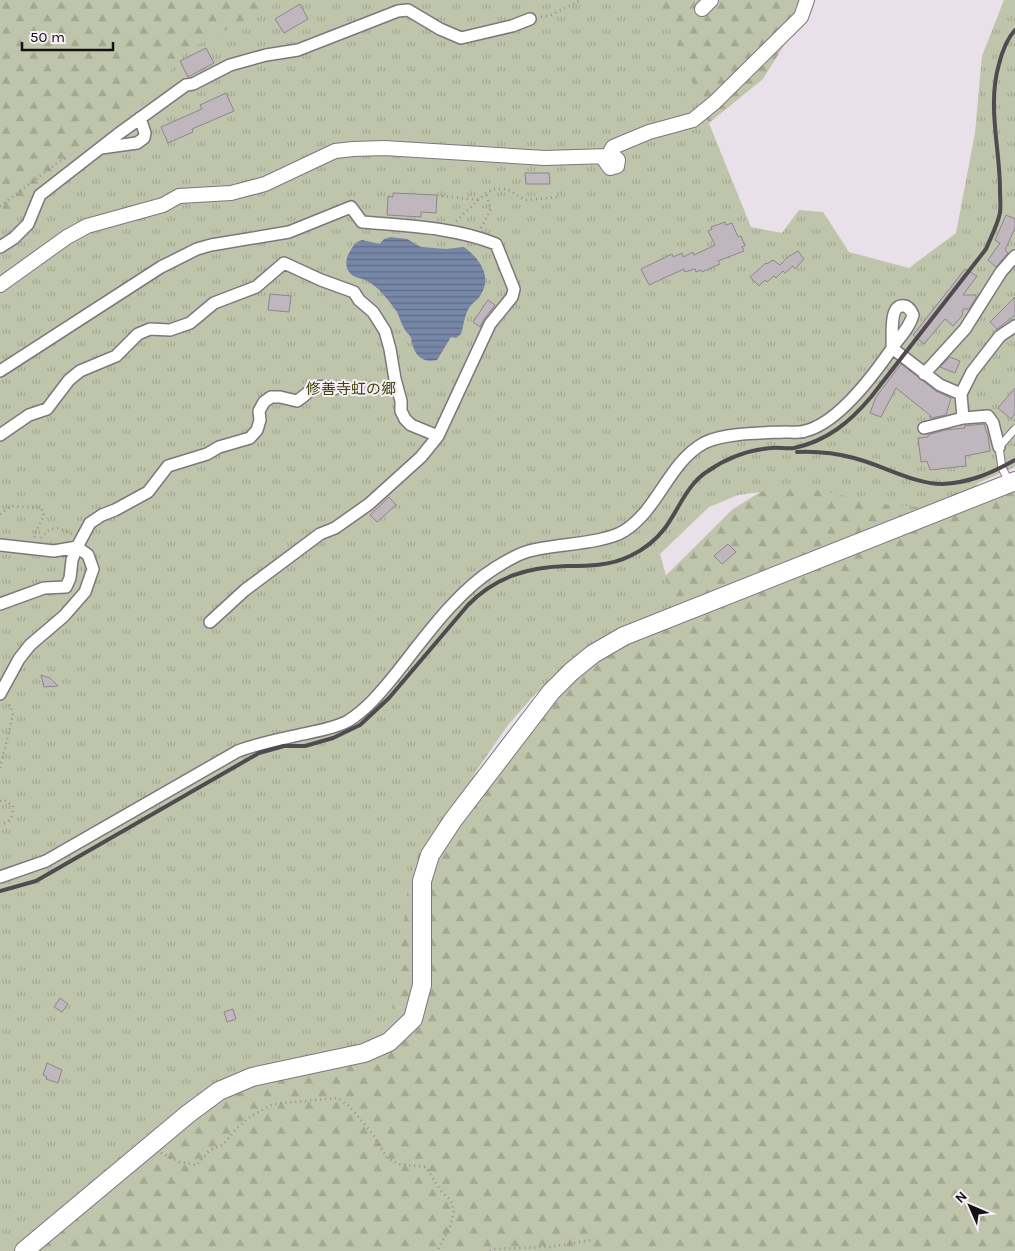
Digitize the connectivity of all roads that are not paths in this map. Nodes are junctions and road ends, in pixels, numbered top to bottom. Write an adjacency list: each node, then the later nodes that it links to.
1 (807, 0): 7 (street)
2 (530, 19): 3 (street)
3 (140, 118): 4 (street); 4 (street)
4 (101, 148): 5 (street)
5 (0, 247)
6 (1015, 256): 10 (street)
7 (0, 285)
8 (1015, 326): 12 (street)
9 (0, 371): 17 (street)
10 (924, 374): 12 (street); 25 (street)
11 (334, 389): 21 (street)
12 (961, 394): 13 (street)
13 (963, 418): 14 (street); 18 (street)
14 (924, 428)
15 (1015, 428): 18 (lane)
16 (0, 434): 17 (street)
17 (438, 436): 23 (street)
18 (999, 447): 19 (lane)
19 (1012, 482): 26 (street)
20 (0, 545): 21 (street)
21 (77, 547): 22 (street); 24 (street)
22 (0, 604)
23 (210, 622)
24 (3, 697)
25 (0, 877)
26 (24, 1251)

